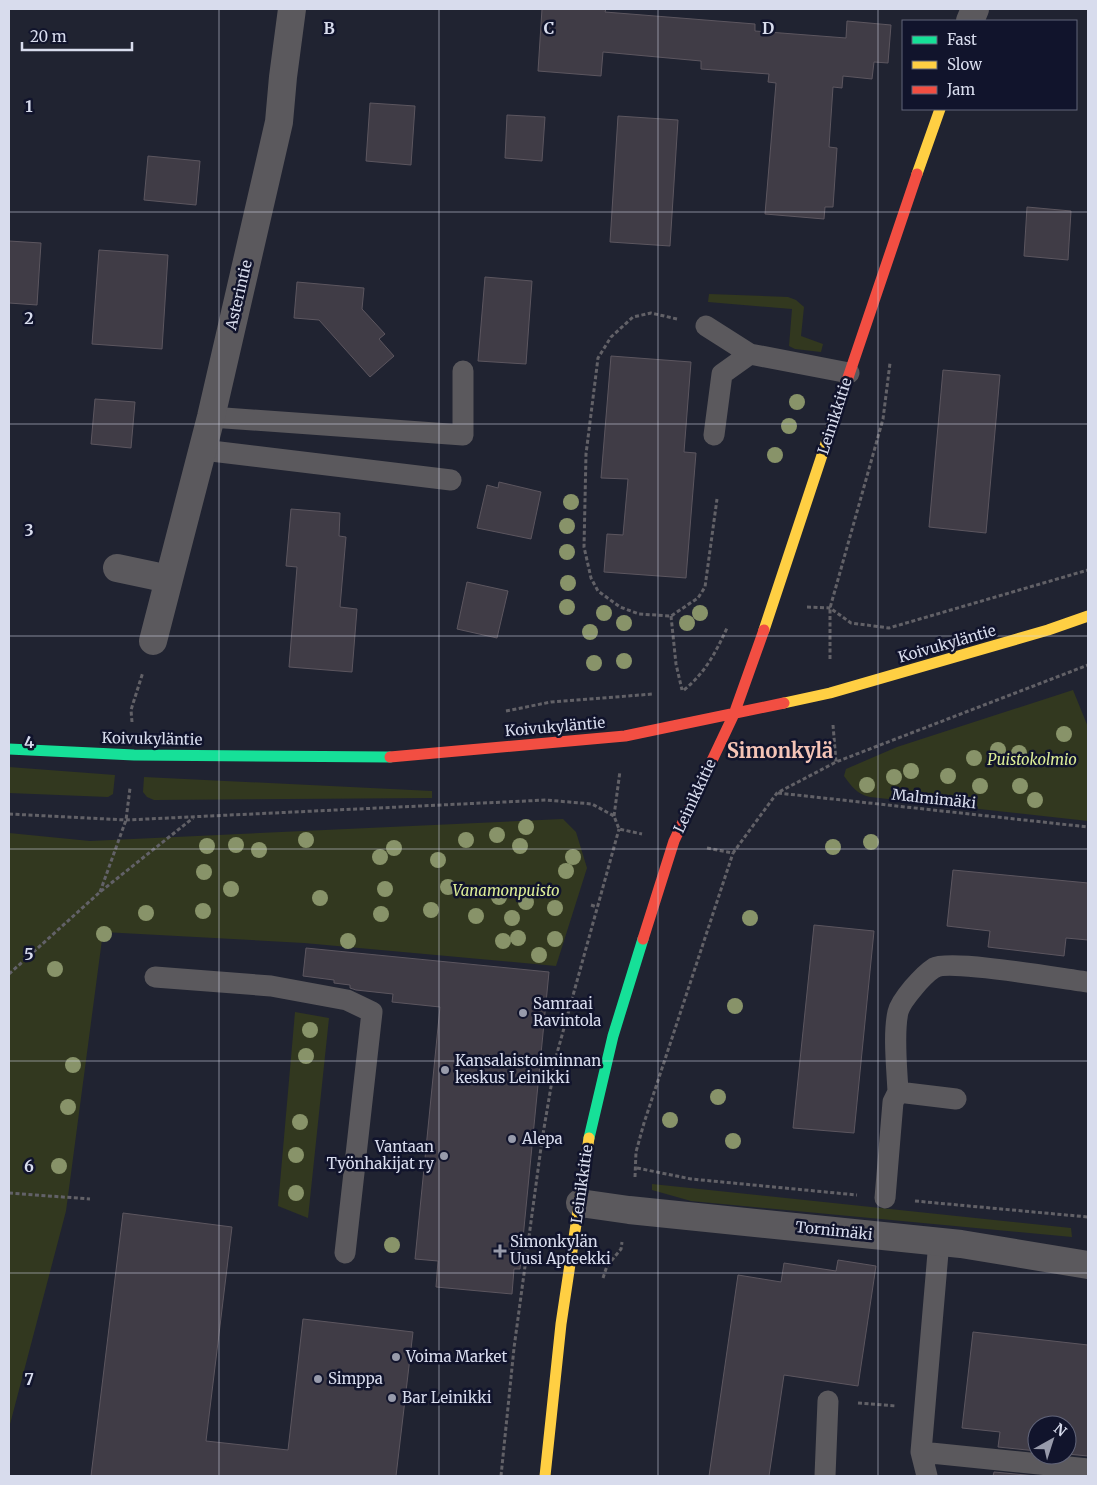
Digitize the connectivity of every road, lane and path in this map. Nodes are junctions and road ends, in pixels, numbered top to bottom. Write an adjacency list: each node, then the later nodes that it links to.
1 (292, 9): 8 (street, Asterintie)
2 (940, 110): 7 (main road, Leinikkitie)
3 (706, 326): 4 (lane); 17 (path)
4 (750, 354): 7 (lane); 9 (lane)
5 (891, 354): 16 (path)
6 (463, 371): 8 (lane)
7 (849, 373): 23 (main road, Leinikkitie)
8 (211, 417): 10 (street, Asterintie)
9 (714, 435)
10 (202, 450): 11 (lane); 15 (street, Asterintie)
11 (451, 480)
12 (717, 499): 17 (path)
13 (117, 568): 15 (street)
14 (1088, 570): 16 (path)
15 (169, 579): 19 (street, Asterintie)
16 (830, 608): 22 (path)
17 (671, 616): 21 (path)
18 (1088, 616): 22 (main road, Koivukyläntie)
19 (153, 641): 25 (path)
20 (1088, 665): 26 (path)
21 (682, 690)
22 (830, 693): 23 (main road, Koivukyläntie); 26 (path)
23 (734, 714): 25 (main road, Koivukyläntie); 33 (main road, Leinikkitie)
24 (9, 749): 25 (main road, Koivukyläntie)
25 (134, 755)
26 (836, 762): 27 (path)
27 (777, 792): 31 (path, Malmimäki); 34 (path)
28 (9, 814): 30 (path)
29 (193, 817): 30 (path); 32 (path); 35 (path)
30 (126, 820): 35 (path)
31 (1088, 827)
32 (619, 829): 33 (path); 37 (path)
33 (674, 841): 34 (path); 46 (main road, Leinikkitie)
34 (733, 853): 47 (path)
35 (100, 892): 38 (path)
36 (591, 905): 37 (path)
37 (597, 907): 56 (path)
38 (9, 974)
39 (154, 977): 49 (lane)
40 (1088, 982): 41 (lane)
41 (898, 1092): 42 (lane); 44 (lane)
42 (956, 1099)
43 (9, 1194): 45 (path)
44 (884, 1198)
45 (90, 1199)
46 (580, 1203): 47 (street, Tornimäki); 57 (main road, Leinikkitie)
47 (629, 1210): 48 (street, Tornimäki); 51 (path)
48 (939, 1241): 50 (street, Tornimäki); 53 (lane)
49 (345, 1253)
50 (1088, 1265)
51 (602, 1282)
52 (828, 1401): 53 (path); 58 (lane)
53 (924, 1408): 54 (lane)
54 (921, 1452): 55 (lane); 59 (lane)
55 (1088, 1470)
56 (501, 1476)
57 (545, 1476)
58 (825, 1476)
59 (927, 1476)

